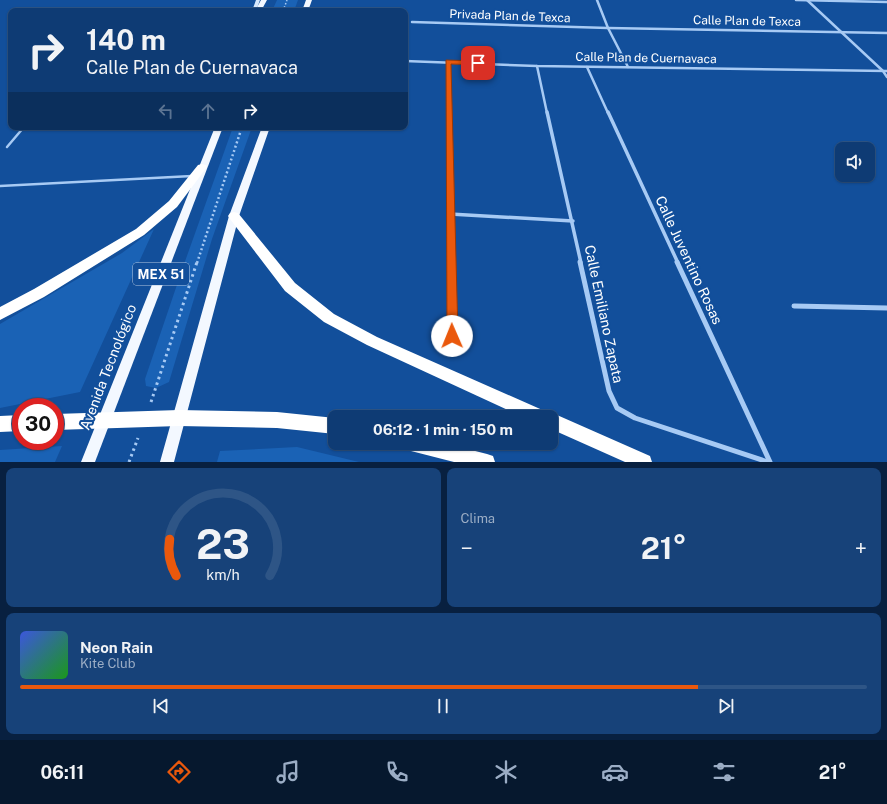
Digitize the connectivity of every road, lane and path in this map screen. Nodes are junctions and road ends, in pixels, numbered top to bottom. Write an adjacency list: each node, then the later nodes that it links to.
1 (597, 0): 6 (street)
2 (796, 0): 3 (street)
3 (807, 0): 4 (street); 7 (street)
4 (887, 2)
5 (412, 22): 6 (street, Privada Plan de Texca)
6 (608, 28): 7 (street, Calle Plan de Texca); 13 (street)
7 (842, 32): 8 (street, Calle Plan de Texca); 14 (street)
8 (887, 33)
9 (408, 61): 10 (street, Calle Plan de Cuernavaca)
10 (448, 62): 11 (street, Calle Plan de Cuernavaca); 23 (street)
11 (537, 66): 12 (street, Calle Plan de Cuernavaca); 25 (street, Calle Emiliano Zapata)
12 (587, 67): 13 (street, Calle Plan de Cuernavaca); 45 (street, Calle Juventino Rosas)
13 (628, 67): 14 (street, Calle Plan de Cuernavaca)
14 (885, 71): 15 (street)
15 (887, 77)
16 (21, 130): 20 (lane)
17 (218, 130): 21 (main road, Avenida Tecnológico / MEX 51)
18 (241, 130): 32 (path)
19 (265, 130): 24 (main road)
20 (7, 147)
21 (198, 171): 22 (lane); 28 (highway); 33 (main road, Avenida Tecnológico / MEX 51)
22 (0, 186)
23 (450, 214): 25 (street); 29 (street)
24 (234, 216): 30 (highway); 31 (main road)
25 (573, 221): 45 (street, Calle Emiliano Zapata)
26 (794, 306): 27 (street)
27 (887, 308)
28 (0, 314)
29 (452, 336)
30 (525, 410)
31 (179, 418): 32 (highway); 37 (highway); 42 (main road)
32 (145, 419): 33 (highway); 41 (path)
33 (104, 421): 34 (highway); 40 (main road, Avenida Tecnológico / MEX 51)
34 (64, 422)
35 (12, 423): 36 (highway)
36 (0, 424)
37 (328, 425)
38 (558, 425): 44 (highway)
39 (439, 450): 43 (highway)
40 (88, 462)
41 (129, 462)
42 (167, 462)
43 (487, 462)
44 (644, 462)
45 (769, 462)

